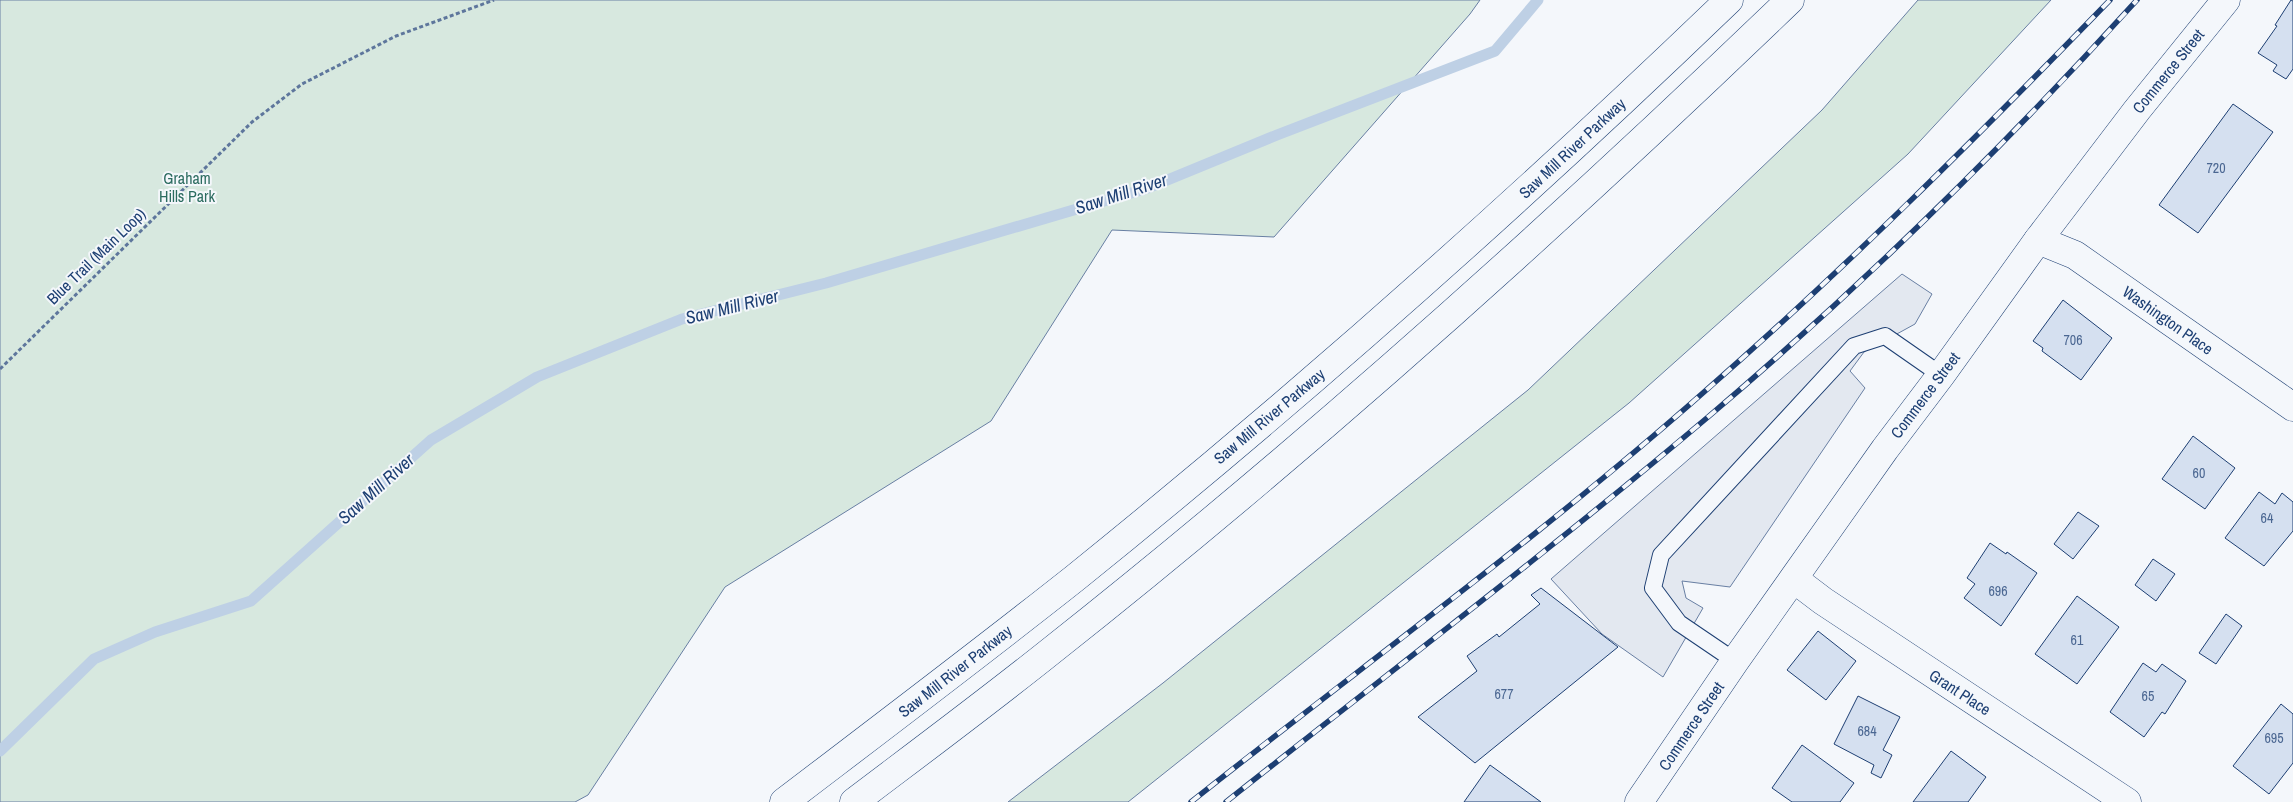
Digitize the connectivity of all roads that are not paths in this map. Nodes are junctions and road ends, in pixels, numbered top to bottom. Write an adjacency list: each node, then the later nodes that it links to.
1 (1729, 0): 9 (main road, Saw Mill River Parkway)
2 (1790, 0): 10 (main road)
3 (2226, 0): 4 (main road, Commerce Street)
4 (2038, 240): 5 (main road, Commerce Street); 6 (main road, Washington Place)
5 (1942, 374): 7 (main road, Commerce Street); 8 (lane)
6 (2293, 407)
7 (1794, 579): 8 (main road, Commerce Street); 12 (main road, Grant Place)
8 (1735, 661): 11 (main road, Commerce Street)
9 (784, 802)
10 (854, 802)
11 (1639, 802)
12 (2127, 802)

